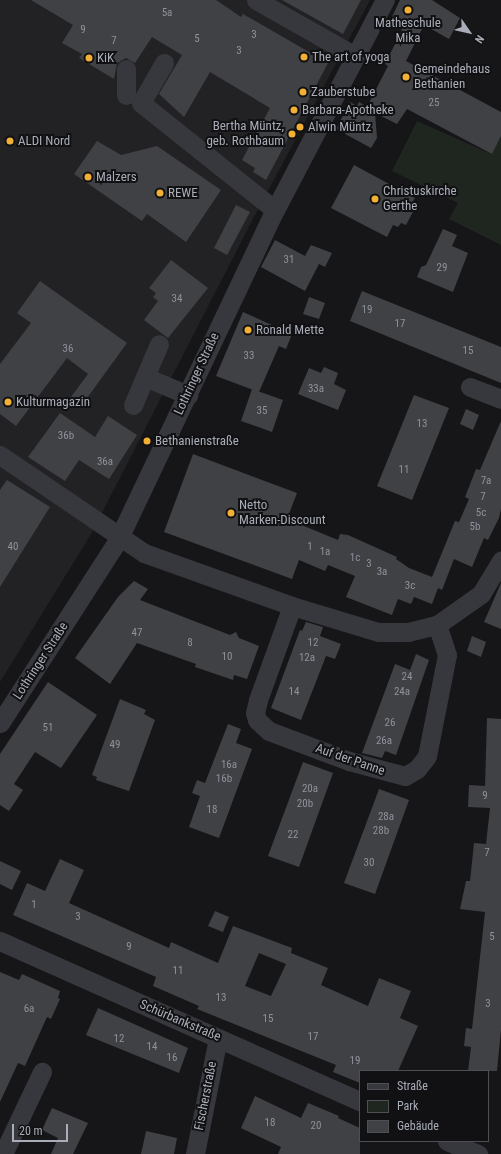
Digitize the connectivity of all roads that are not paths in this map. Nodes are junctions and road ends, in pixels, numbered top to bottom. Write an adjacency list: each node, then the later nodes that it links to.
1 (256, 0): 3 (street)
2 (385, 0): 3 (street, Lothringer Straße)
3 (355, 56): 7 (street, Lothringer Straße)
4 (164, 63): 6 (street)
5 (126, 69): 6 (street)
6 (134, 99): 7 (street)
7 (275, 210): 11 (street, Lothringer Straße)
8 (159, 344): 9 (street)
9 (145, 377): 11 (street); 13 (street)
10 (470, 387): 12 (street)
11 (188, 395): 15 (street, Lothringer Straße)
12 (501, 399)
13 (133, 405)
14 (0, 454): 15 (street)
15 (119, 538): 17 (street); 19 (street, Lothringer Straße)
16 (501, 561): 18 (street)
17 (292, 606): 18 (street); 18 (street, Auf der Panne)
18 (437, 625)
19 (0, 723)
20 (0, 941): 21 (street, Schürbankstraße)
21 (218, 1038): 23 (street, Schürbankstraße); 26 (street, Fischerstraße)
22 (42, 1072): 25 (street)
23 (359, 1101)
24 (449, 1142): 27 (street)
25 (4, 1152)
26 (195, 1154)
27 (478, 1154)

